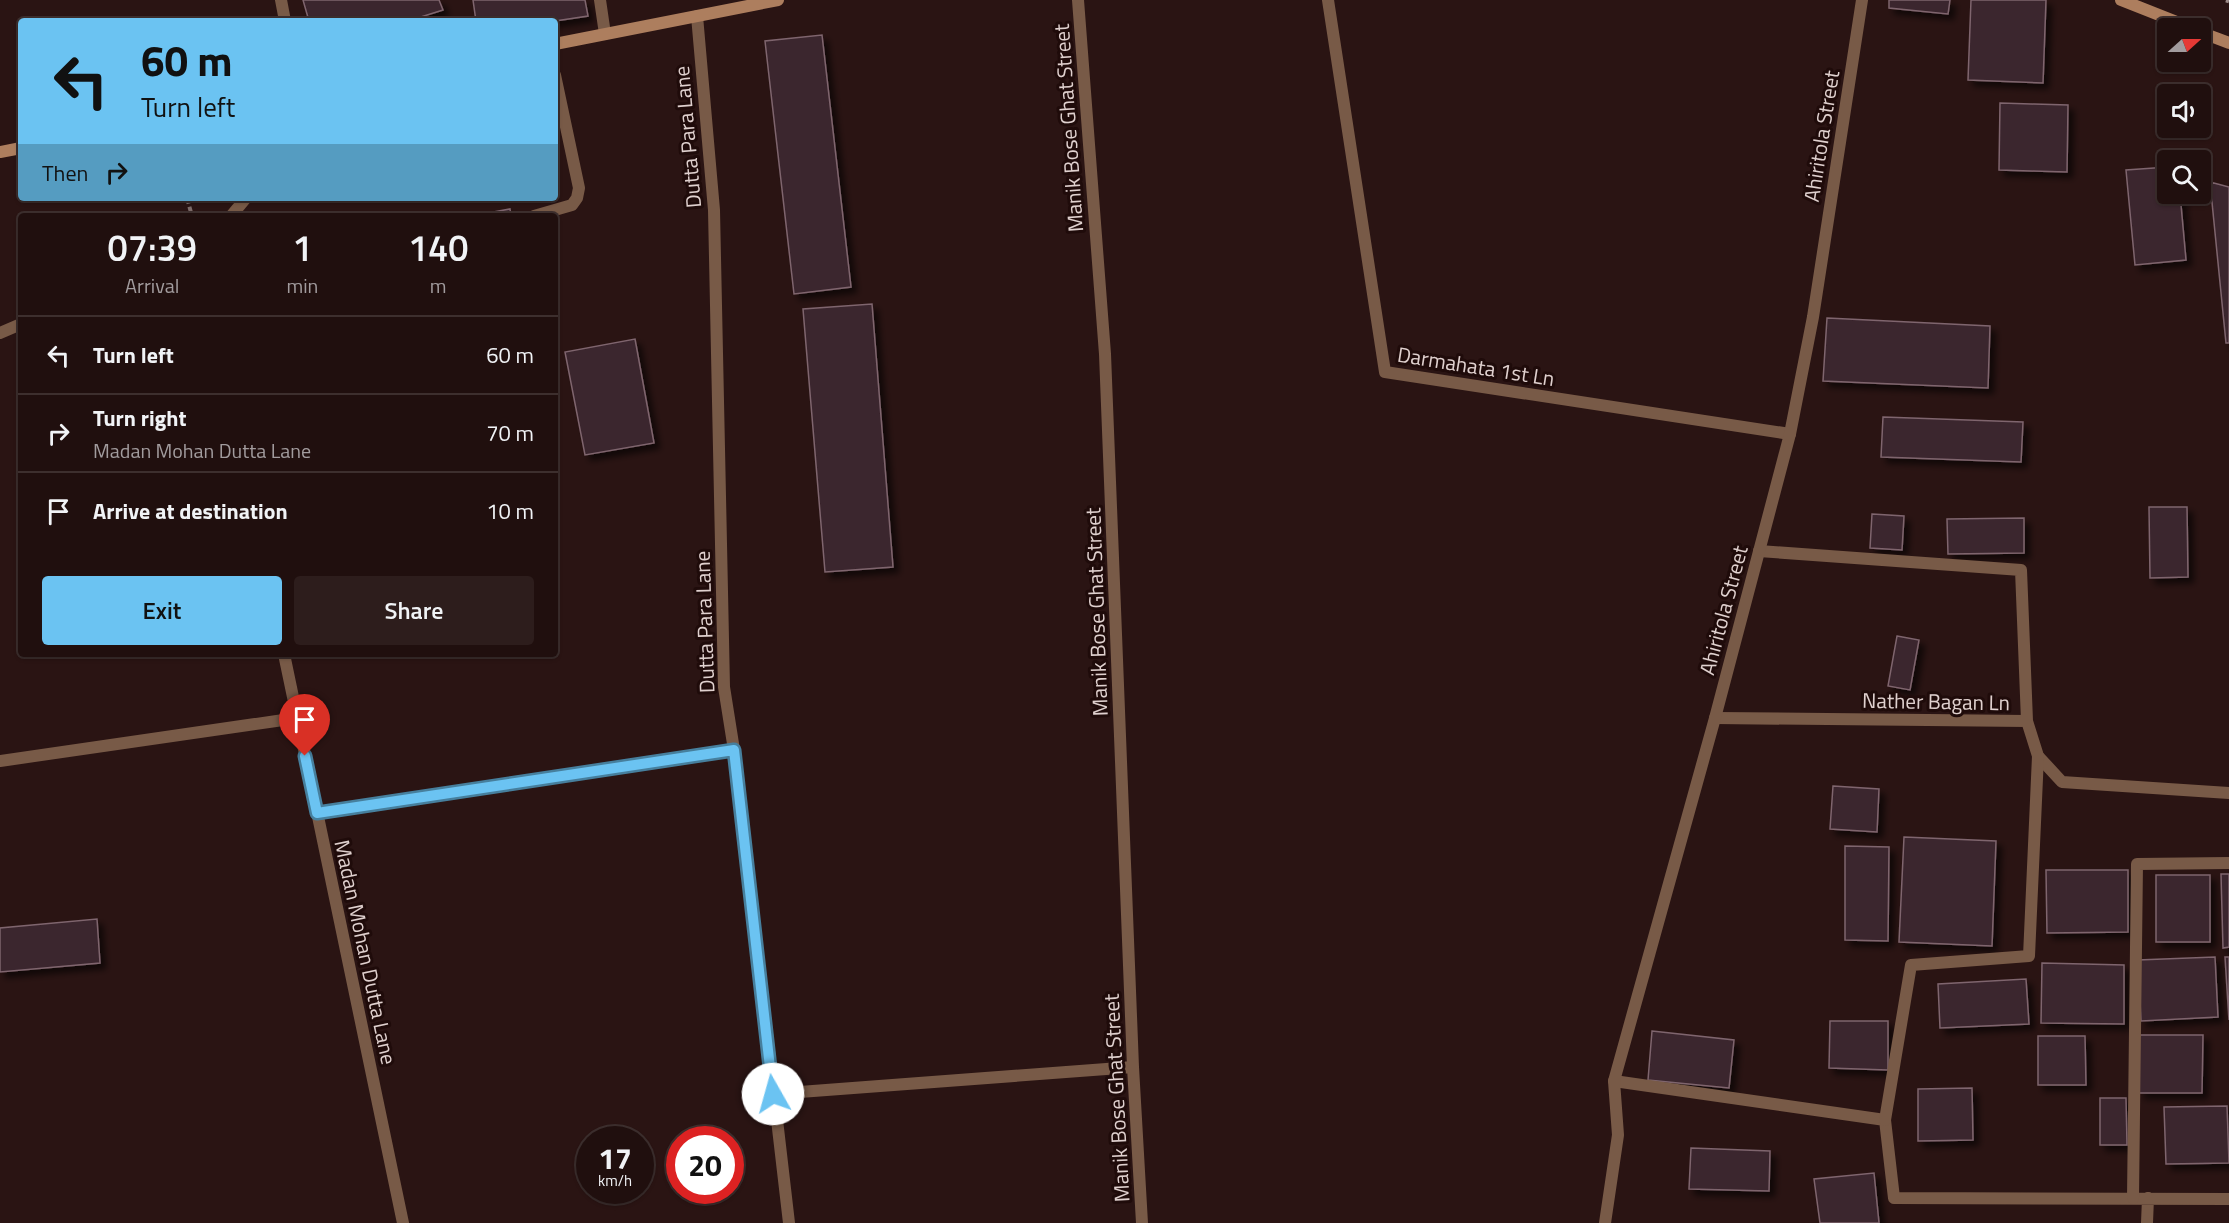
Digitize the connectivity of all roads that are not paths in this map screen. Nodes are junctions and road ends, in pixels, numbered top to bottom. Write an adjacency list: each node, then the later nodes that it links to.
1 (281, 0): 9 (street)
2 (600, 0): 11 (street)
3 (778, 0): 8 (main road)
4 (1077, 0): 35 (street, Manik Bose Ghat Street)
5 (1328, 0): 23 (street, Darmahata 1st Ln)
6 (1862, 0): 23 (street, Ahiritola Street)
7 (2121, 0): 10 (main road)
8 (697, 16): 11 (main road); 29 (street, Dutta Para Lane)
9 (284, 18)
10 (2167, 18)
11 (605, 34): 13 (main road)
12 (2211, 36): 14 (main road)
13 (558, 43)
14 (2229, 43)
15 (558, 89): 20 (street)
16 (18, 149): 17 (main road)
17 (0, 152)
18 (244, 201): 19 (street)
19 (234, 213)
20 (544, 213)
21 (18, 325): 22 (street)
22 (0, 333)
23 (1791, 434): 24 (street, Ahiritola Street)
24 (1759, 551): 27 (street, Ahiritola Street); 28 (street)
25 (285, 657): 26 (street, Madan Mohan Dutta Lane)
26 (297, 718): 31 (street); 33 (street, Madan Mohan Dutta Lane)
27 (1715, 718): 28 (street, Nather Bagan Ln); 36 (street, Ahiritola Street)
28 (2026, 722): 30 (street, Nather Bagan Ln)
29 (734, 750): 33 (street); 37 (street, Dutta Para Lane)
30 (2038, 756): 32 (street, Nather Bagan Ln); 38 (street)
31 (0, 761)
32 (2229, 793)
33 (317, 813): 42 (street, Madan Mohan Dutta Lane)
34 (2229, 863): 39 (street)
35 (1132, 1066): 37 (street); 44 (street, Manik Bose Ghat Street)
36 (1614, 1081): 38 (street); 45 (street, Ahiritola Street)
37 (773, 1094): 43 (street, Dutta Para Lane)
38 (1885, 1120): 39 (street)
39 (2133, 1198): 40 (street)
40 (2148, 1198): 41 (street); 46 (street)
41 (2229, 1198)
42 (403, 1223)
43 (789, 1223)
44 (1142, 1223)
45 (1605, 1223)
46 (2147, 1223)

